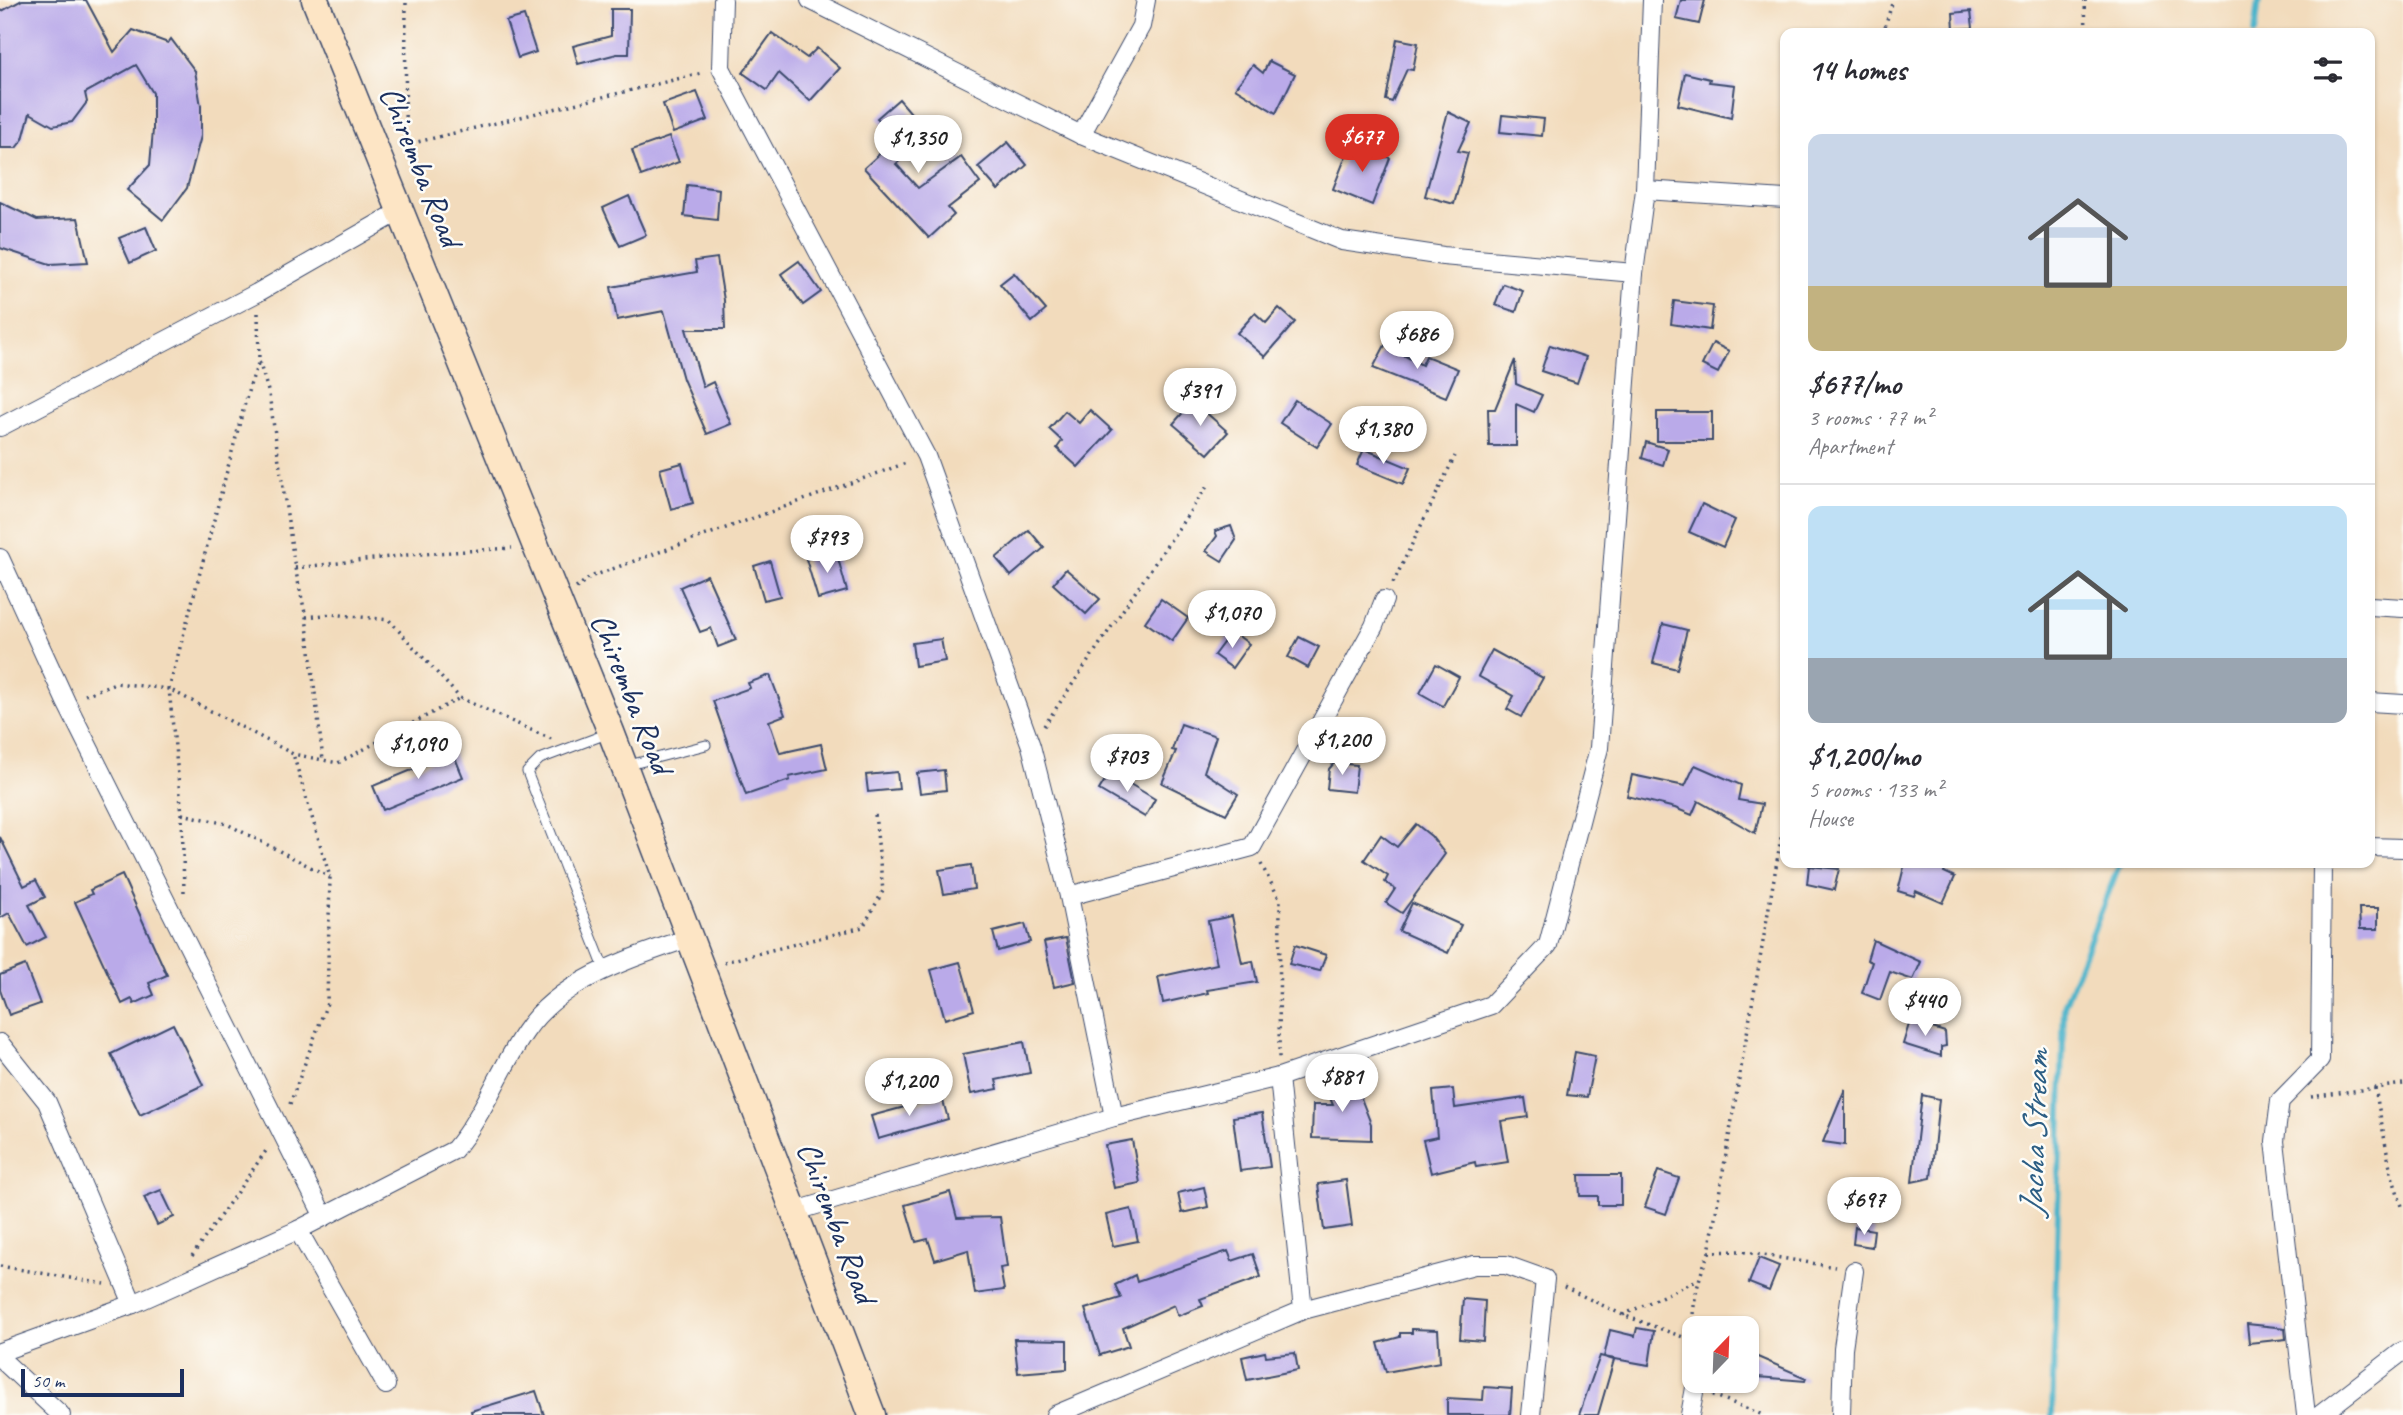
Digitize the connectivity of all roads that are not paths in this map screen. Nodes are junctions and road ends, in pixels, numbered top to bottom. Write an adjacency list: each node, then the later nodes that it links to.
1 (315, 0): 9 (main road, Chiremba Road)
2 (723, 0): 24 (street)
3 (810, 0): 6 (street)
4 (1146, 0): 6 (street)
5 (1652, 0): 7 (street)
6 (1081, 135): 10 (street)
7 (1645, 190): 8 (street); 10 (street)
8 (1780, 199)
9 (402, 210): 11 (street); 18 (main road, Chiremba Road)
10 (1634, 273): 28 (street)
11 (0, 427)
12 (0, 558): 31 (street)
13 (1384, 600): 24 (street)
14 (2375, 606): 15 (street)
15 (2403, 608)
16 (2375, 702): 17 (street)
17 (2403, 704)
18 (611, 732): 20 (main road, Chiremba Road); 26 (lane)
19 (706, 745): 20 (lane)
20 (624, 767): 25 (main road, Chiremba Road)
21 (2375, 847): 22 (street)
22 (2403, 848)
23 (2322, 868): 48 (street)
24 (1069, 897): 29 (street)
25 (689, 938): 26 (street); 30 (main road, Chiremba Road)
26 (604, 968): 31 (street)
27 (0, 1043): 34 (street)
28 (1279, 1077): 29 (street); 35 (street)
29 (1114, 1117): 30 (street)
30 (796, 1211): 43 (main road, Chiremba Road)
31 (324, 1217): 32 (street)
32 (299, 1230): 34 (street); 39 (street)
33 (1854, 1270): 47 (street)
34 (130, 1296): 37 (street)
35 (1303, 1310): 44 (street); 45 (street)
36 (2403, 1351): 41 (street)
37 (0, 1352)
38 (0, 1358): 42 (street)
39 (386, 1385)
40 (1693, 1393): 46 (street)
41 (2328, 1412)
42 (61, 1415)
43 (872, 1415)
44 (1055, 1415)
45 (1531, 1415)
46 (1690, 1415)
47 (1841, 1415)
48 (2306, 1415)

